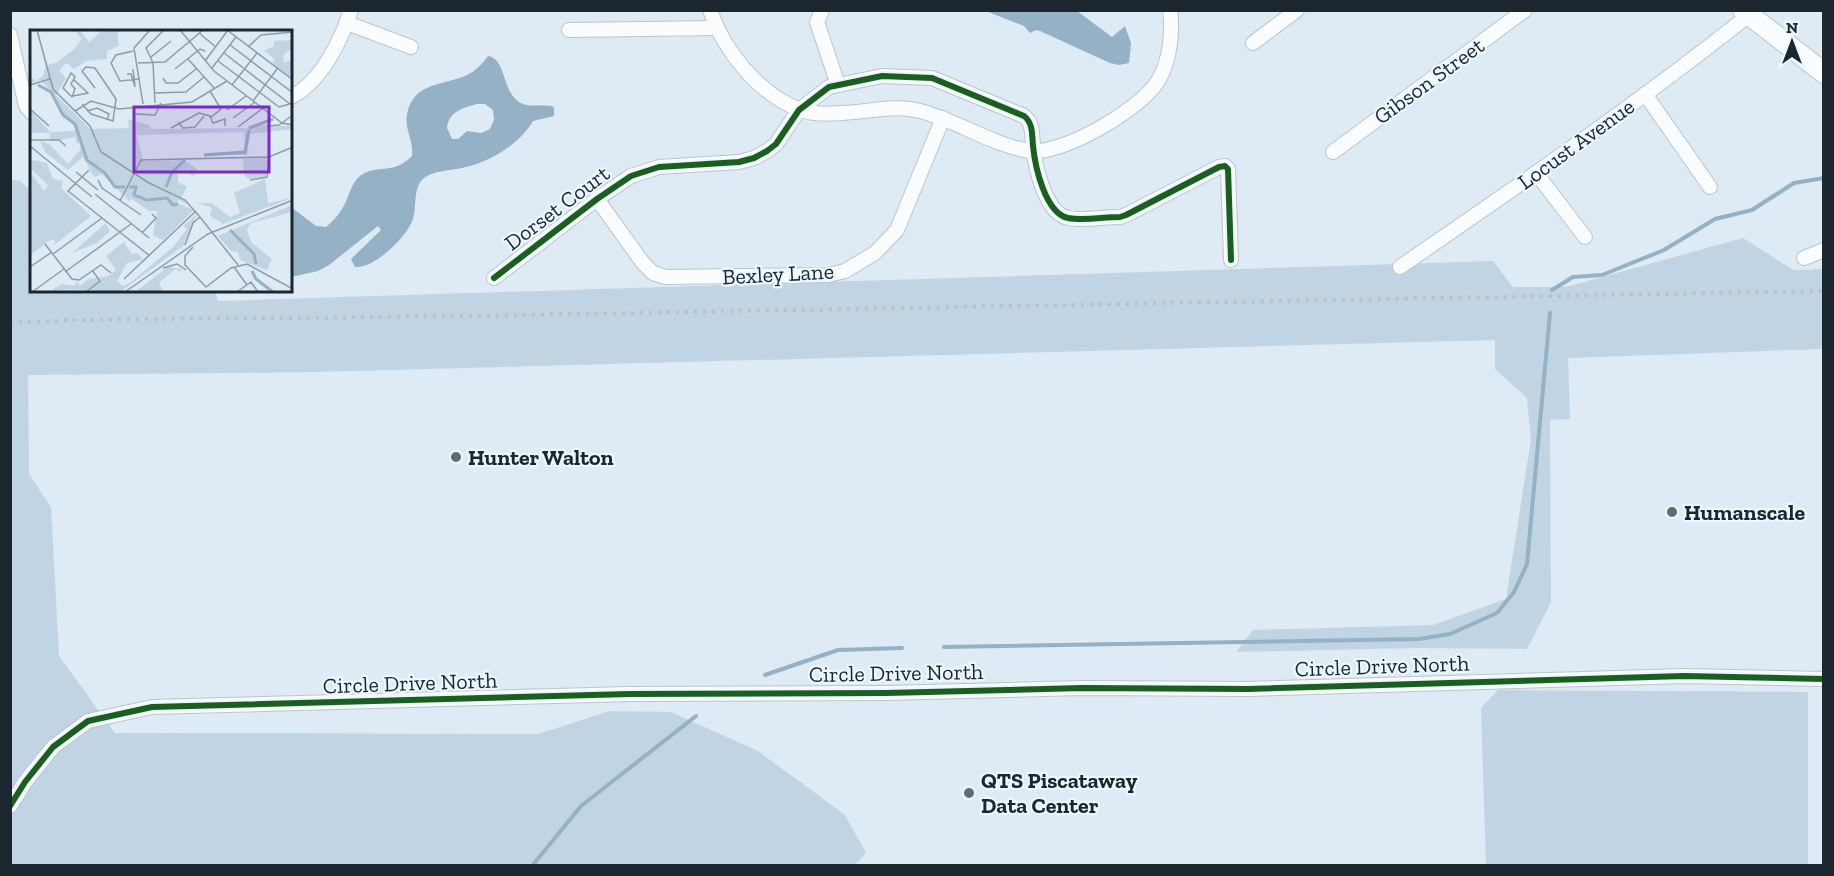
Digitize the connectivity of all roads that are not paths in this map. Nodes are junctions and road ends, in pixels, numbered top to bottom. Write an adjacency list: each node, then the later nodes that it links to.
1 (710, 10): 8 (street)
2 (822, 10): 14 (street)
3 (1170, 10): 21 (street)
4 (1297, 10): 11 (street)
5 (1525, 10): 22 (street, Gibson Street)
6 (1746, 13): 13 (street); 16 (street, Locust Avenue)
7 (349, 17): 12 (street); 17 (street)
8 (716, 28): 9 (street); 18 (street)
9 (569, 30)
10 (10, 35): 15 (street)
11 (1253, 43)
12 (411, 47)
13 (1824, 73)
14 (838, 85): 18 (street, Dorset Court); 21 (street, Dorset Court)
15 (27, 88): 19 (street)
16 (1645, 94): 23 (street, Locust Avenue); 24 (street)
17 (292, 96)
18 (799, 110): 20 (street); 25 (street, Dorset Court)
19 (30, 111)
20 (943, 118): 21 (street); 25 (street, Bexley Lane)
21 (1034, 151): 29 (street, Dorset Court)
22 (1333, 152)
23 (1536, 174): 26 (street); 30 (street, Locust Avenue)
24 (1710, 187)
25 (597, 199): 31 (street, Dorset Court)
26 (1585, 237)
27 (1824, 250): 28 (street)
28 (1804, 258)
29 (1231, 260)
30 (1400, 267)
31 (495, 278)
32 (1824, 679): 33 (street, Circle Drive North)
33 (10, 806)

